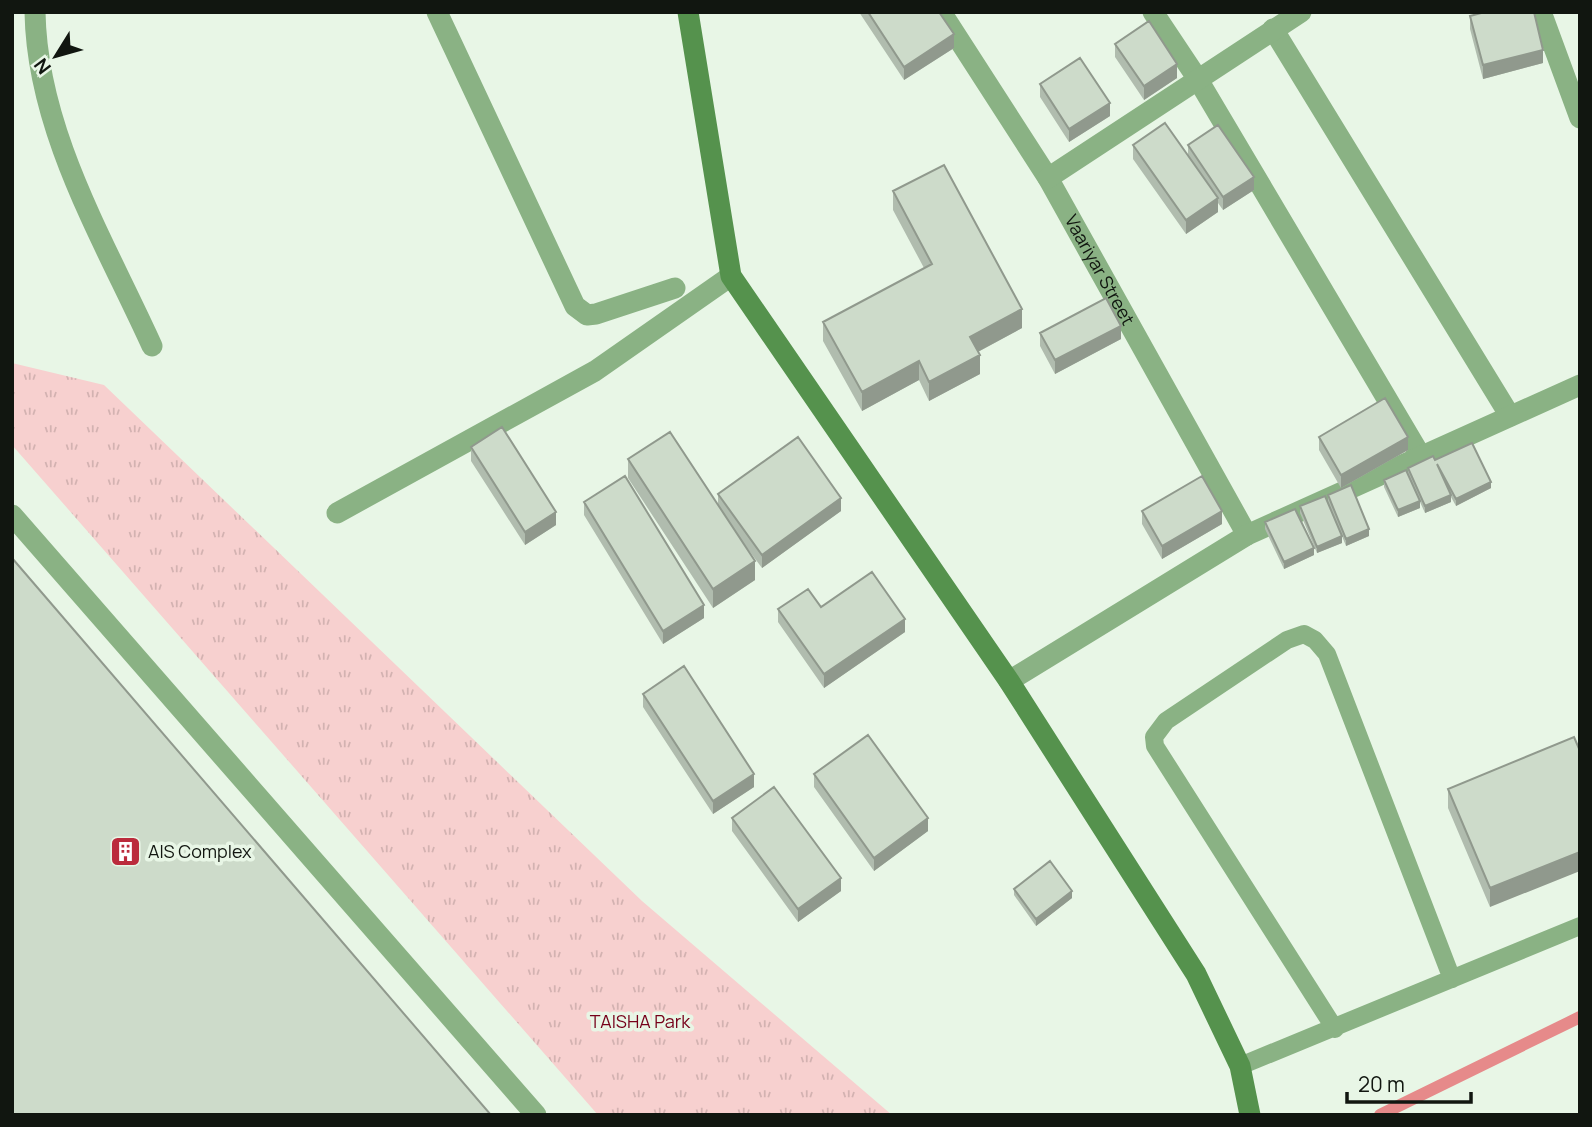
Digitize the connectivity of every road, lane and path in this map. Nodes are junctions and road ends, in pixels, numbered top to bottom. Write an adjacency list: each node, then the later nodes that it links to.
1 (35, 12): 14 (street)
2 (437, 12): 13 (street)
3 (688, 12): 12 (street)
4 (941, 12): 11 (street, Vaariyar Street)
5 (1153, 12): 9 (street)
6 (1301, 12): 8 (street)
7 (1541, 12): 10 (street)
8 (1273, 29): 9 (street); 16 (street)
9 (1197, 78): 11 (street); 17 (street)
10 (1580, 118)
11 (1048, 178): 20 (street, Vaariyar Street)
12 (731, 276): 18 (street); 21 (street)
13 (675, 288)
14 (152, 346)
15 (1580, 385): 16 (street)
16 (1510, 416): 17 (street)
17 (1422, 458): 20 (street)
18 (337, 513)
19 (12, 515): 26 (street)
20 (1247, 535): 21 (street)
21 (1009, 681): 25 (street)
22 (1580, 926): 23 (lane)
23 (1452, 979): 24 (lane); 24 (lane)
24 (1335, 1029): 25 (lane)
25 (1240, 1066): 27 (street)
26 (536, 1115)
27 (1250, 1115)

